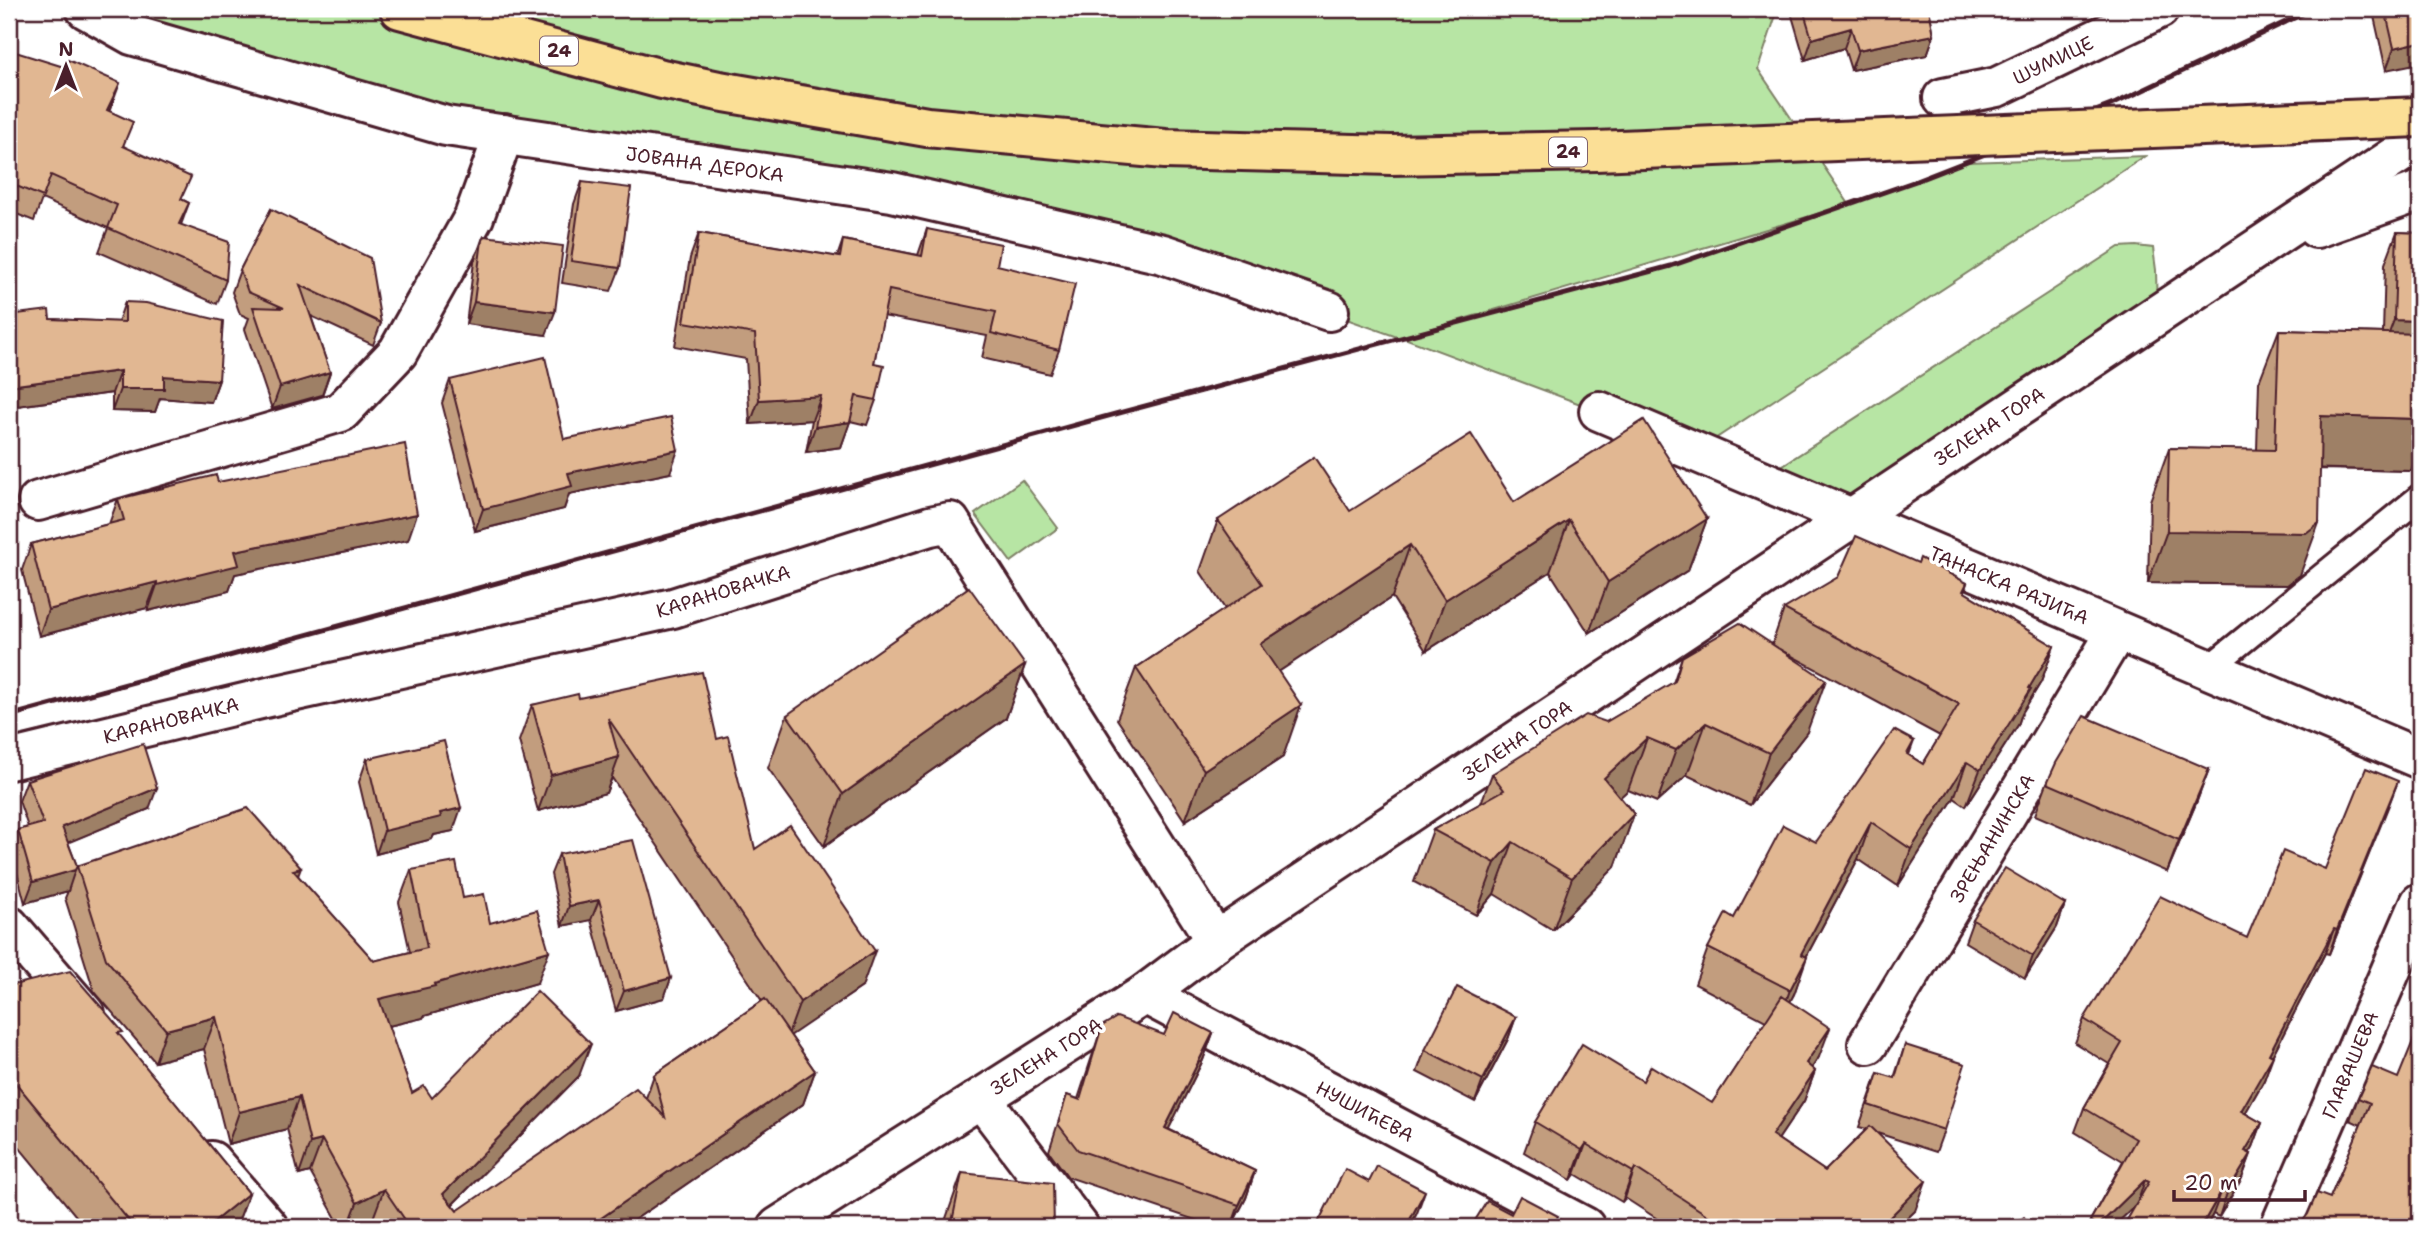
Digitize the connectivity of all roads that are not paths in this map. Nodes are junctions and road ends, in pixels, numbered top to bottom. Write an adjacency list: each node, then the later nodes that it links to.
1 (86, 9): 6 (street, ЈОВАНА ДЕРОКА)
2 (400, 9): 5 (main road, 24, bridge)
3 (2159, 9): 4 (street, ШУМИЦЕ)
4 (1943, 98)
5 (2420, 117)
6 (504, 134): 10 (street, ЈОВАНА ДЕРОКА); 13 (street)
7 (2420, 140): 9 (street, ЗЕЛЕНА ГОРА)
8 (2420, 191): 9 (street, ЗЕЛЕНА ГОРА)
9 (2255, 251): 14 (street, ЗЕЛЕНА ГОРА)
10 (1329, 311)
11 (1599, 411): 14 (street, ТАНАСКА РАЈИЋА)
12 (2420, 497): 16 (lane)
13 (38, 500)
14 (1850, 517): 15 (street, ТАНАСКА РАЈИЋА); 21 (street, ЗЕЛЕНА ГОРА)
15 (2117, 631): 16 (street, ТАНАСКА РАЈИЋА); 24 (street, ЗРЕЊАНИНСКА)
16 (2208, 669): 17 (street, ТАНАСКА РАЈИЋА)
17 (2420, 759)
18 (9, 760): 21 (street, КАРАНОВАЧКА)
19 (2420, 902): 31 (street, ГЛАВАШЕВА)
20 (9, 926): 23 (street)
21 (1216, 941): 22 (street, ЗЕЛЕНА ГОРА)
22 (1145, 993): 25 (street, ЗЕЛЕНА ГОРА); 30 (street, НУШИЋЕВА)
23 (107, 1040)
24 (1868, 1044)
25 (981, 1098): 28 (street, ЗЕЛЕНА ГОРА); 29 (street)
26 (187, 1134): 27 (street)
27 (268, 1227)
28 (778, 1227)
29 (1079, 1227)
30 (1585, 1227)
31 (2280, 1227)

